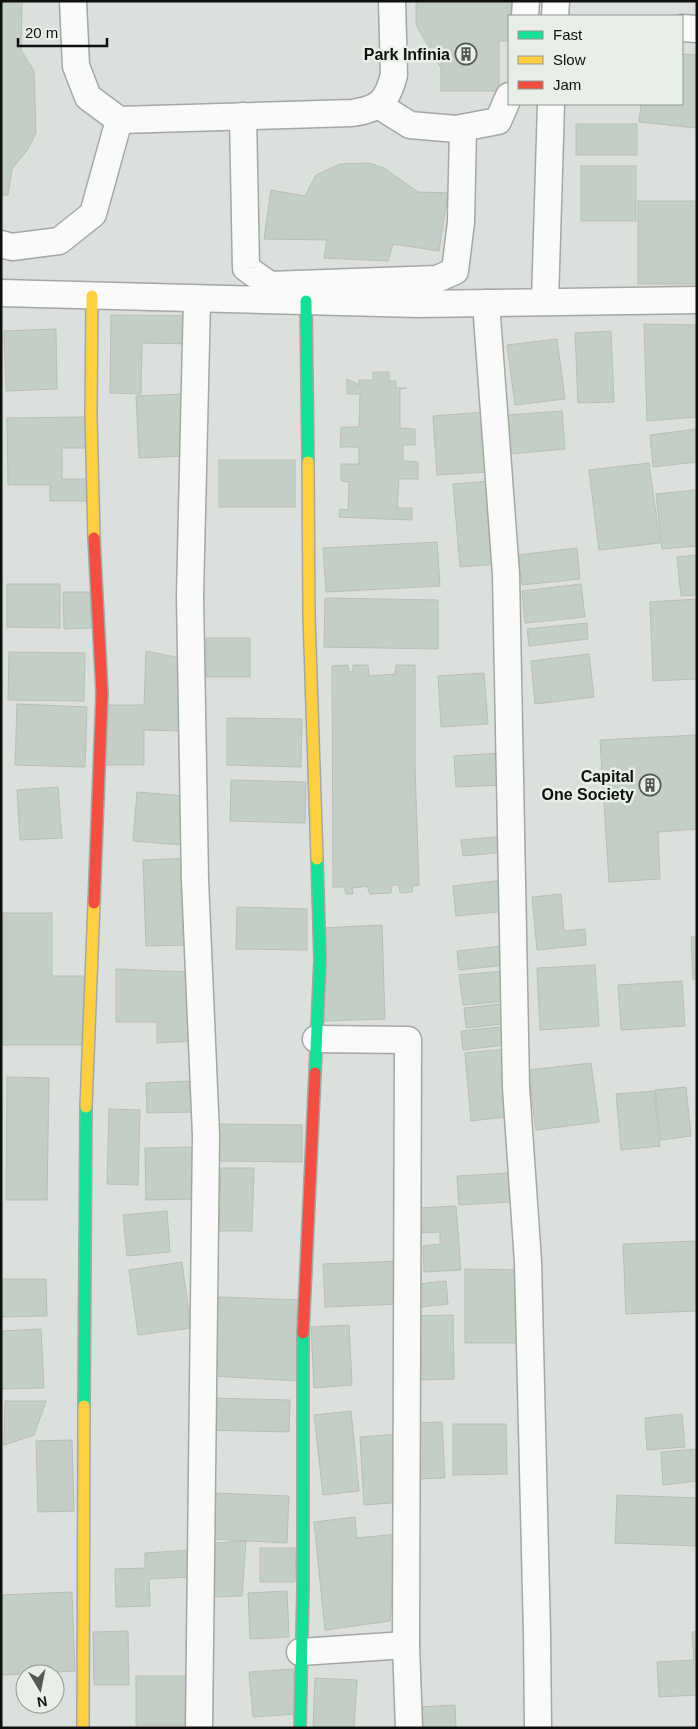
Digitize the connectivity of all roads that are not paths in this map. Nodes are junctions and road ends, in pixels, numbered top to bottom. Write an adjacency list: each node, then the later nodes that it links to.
1 (73, 1): 13 (street)
2 (392, 1): 10 (street)
3 (526, 1): 5 (street)
4 (556, 1): 6 (street)
5 (526, 15)
6 (555, 15)
7 (683, 28): 8 (street)
8 (697, 29)
9 (508, 98): 14 (street)
10 (378, 105): 12 (street); 14 (street)
11 (552, 105): 21 (street)
12 (243, 116): 13 (street); 14 (street)
13 (119, 120): 15 (street)
14 (462, 128)
15 (1, 244)
16 (1, 294): 17 (street)
17 (92, 296): 18 (street); 26 (street)
18 (197, 298): 20 (street); 27 (street)
19 (697, 300): 21 (street)
20 (306, 301): 22 (street); 23 (street)
21 (545, 302): 22 (street)
22 (486, 303): 30 (street)
23 (316, 1039): 24 (street); 25 (street)
24 (406, 1645): 25 (street); 29 (street)
25 (300, 1652): 28 (street)
26 (84, 1728)
27 (199, 1728)
28 (300, 1728)
29 (409, 1728)
30 (538, 1728)

